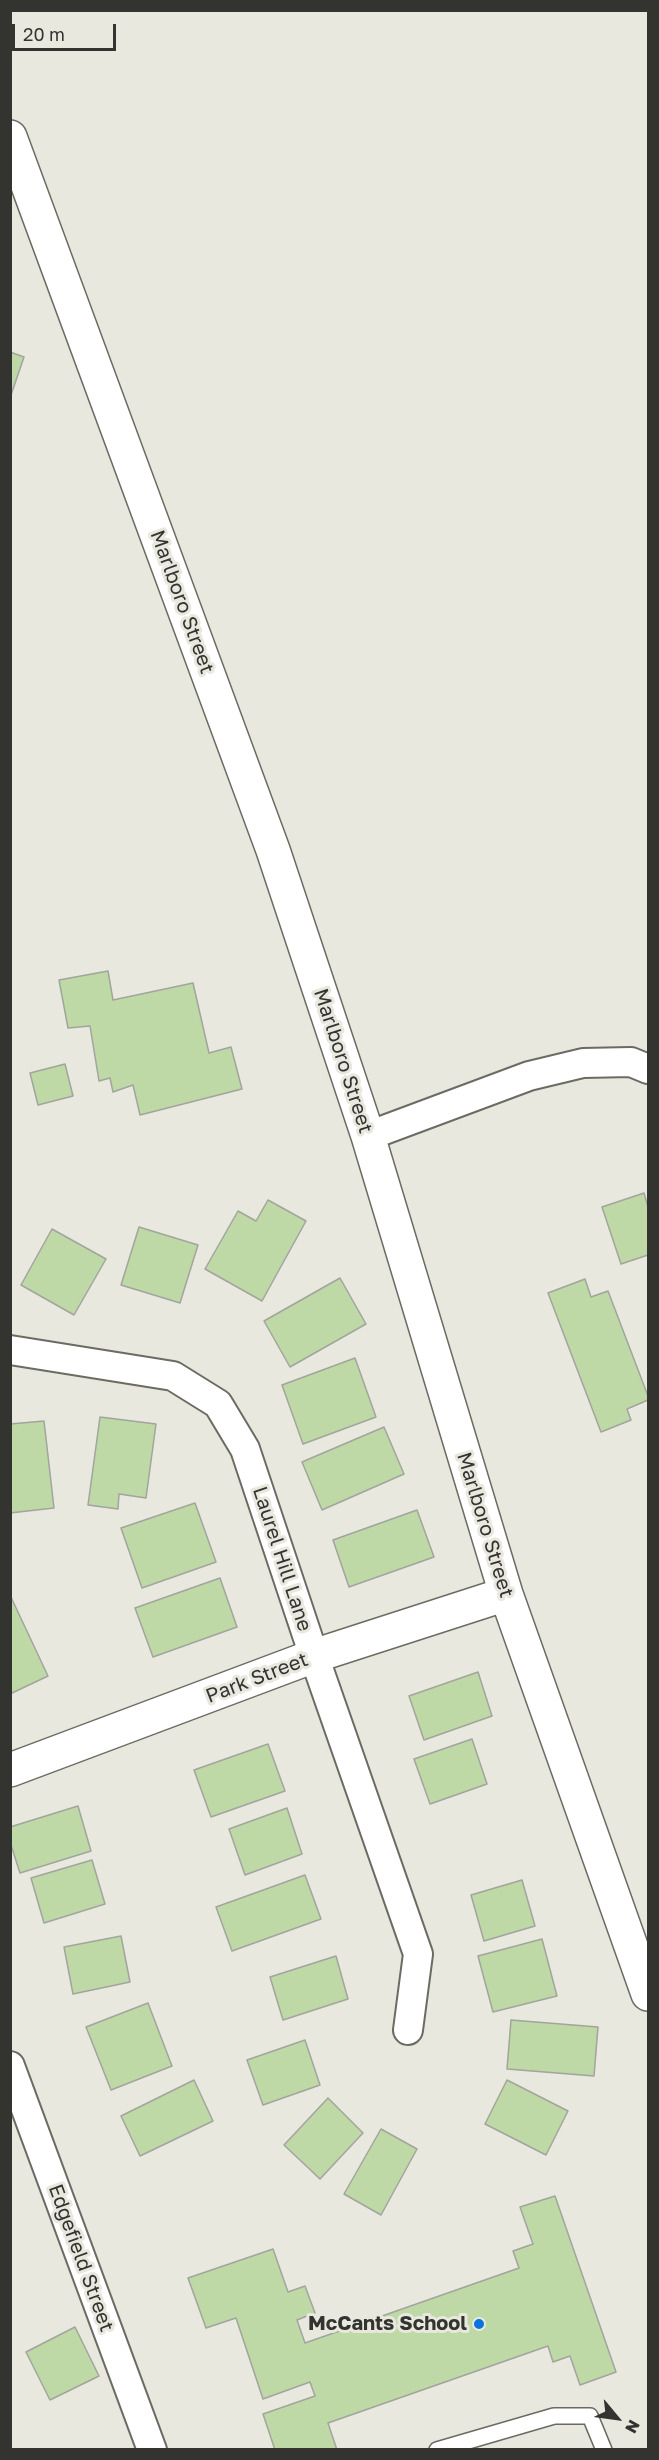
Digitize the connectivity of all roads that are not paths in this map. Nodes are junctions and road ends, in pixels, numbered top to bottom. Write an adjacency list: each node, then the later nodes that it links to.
1 (10, 137): 3 (street, Marlboro Street)
2 (648, 1069): 3 (street)
3 (368, 1136): 5 (street, Marlboro Street)
4 (10, 1350): 6 (street, Laurel Hill Lane)
5 (506, 1594): 6 (street, Park Street); 8 (street, Marlboro Street)
6 (314, 1656): 7 (street, Park Street); 9 (street, Laurel Hill Lane)
7 (10, 1770)
8 (648, 1994)
9 (408, 2030)
10 (10, 2066): 11 (street, Edgefield Street)
11 (152, 2450)
12 (438, 2450): 13 (lane)
13 (604, 2450)

